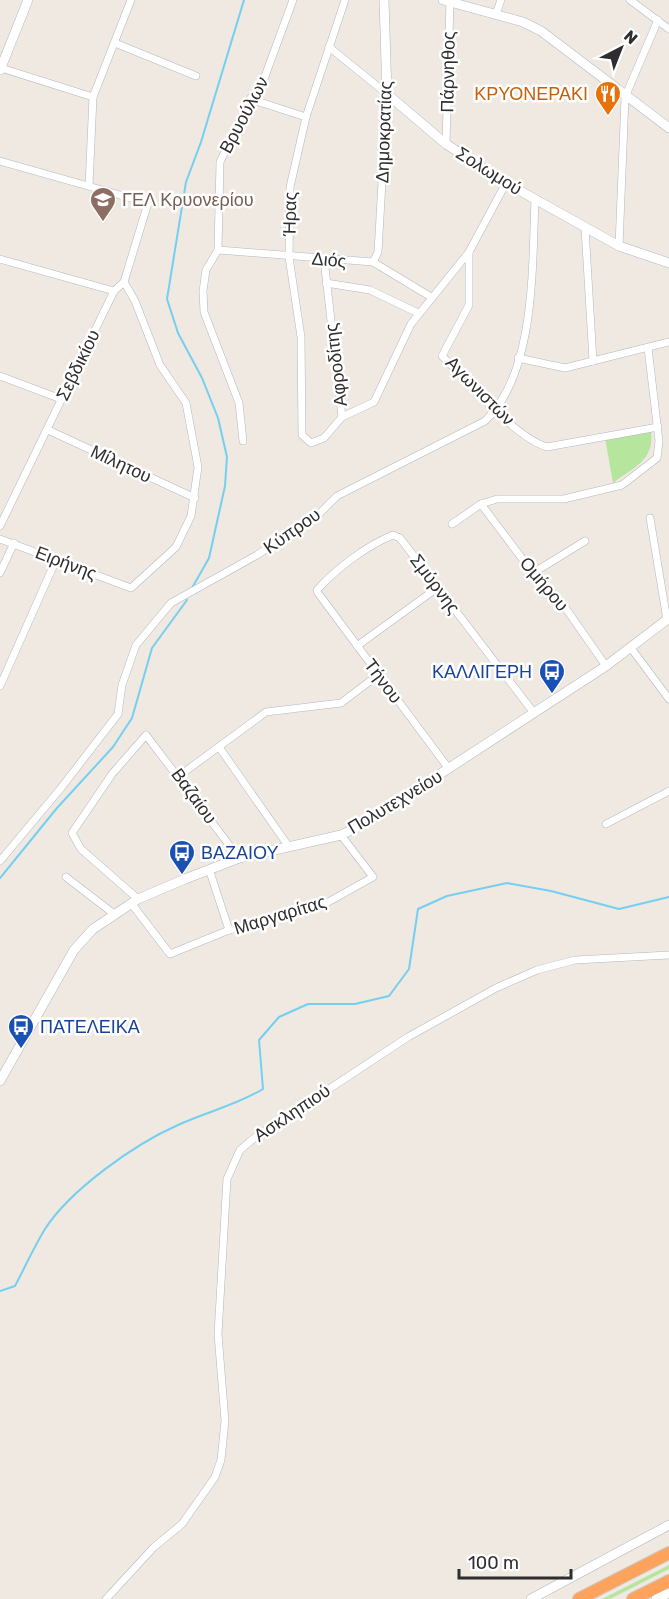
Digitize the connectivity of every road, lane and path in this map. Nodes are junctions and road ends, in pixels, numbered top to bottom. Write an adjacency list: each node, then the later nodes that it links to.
1 (28, 0): 15 (street)
2 (131, 0): 13 (street)
3 (293, 0): 20 (street, Βρυούλων)
4 (345, 0): 14 (street, Ήρας)
5 (384, 0): 17 (street, Δημοκρατίας)
6 (501, 0): 10 (street)
7 (630, 0): 9 (street)
8 (447, 1): 10 (street); 23 (street, Πάρνηθος)
9 (641, 3): 11 (street)
10 (496, 14): 18 (street)
11 (658, 20): 12 (street); 18 (street)
12 (669, 29)
13 (115, 43): 16 (street); 19 (street)
14 (329, 47): 17 (street, Σολωμού); 21 (street, Ήρας)
15 (0, 69): 19 (street)
16 (196, 76)
17 (387, 94): 23 (street, Σολωμού); 35 (street, Δημοκρατίας)
18 (625, 97): 22 (street); 29 (street)
19 (93, 98): 26 (street)
20 (250, 99): 21 (street); 30 (street, Βρυούλων)
21 (306, 117): 32 (street, Ήρας)
22 (669, 128)
23 (446, 144): 25 (street, Σολωμού)
24 (0, 161): 26 (street)
25 (506, 183): 27 (street, Σολωμού); 31 (street)
26 (89, 186): 37 (street)
27 (535, 200): 28 (street, Σολωμού); 44 (street)
28 (585, 228): 29 (street, Σολωμού); 45 (street)
29 (619, 246): 36 (street, Σολωμού)
30 (218, 250): 32 (street, Διός); 54 (street, Βρυούλων)
31 (469, 252): 40 (street); 48 (street, Αγωνιστών)
32 (289, 257): 33 (street, Διός); 52 (street, Ήρας)
33 (324, 258): 35 (street, Διός); 38 (street, Αφροδίτης)
34 (0, 259): 39 (street)
35 (373, 262): 40 (street, Διός)
36 (669, 263)
37 (124, 282): 39 (street, Σεβδικίου); 56 (street)
38 (326, 283): 41 (street); 49 (street, Αφροδίτης)
39 (114, 291): 47 (street, Σεβδικίου)
40 (431, 297): 41 (street)
41 (418, 314): 49 (street)
42 (669, 342): 43 (street)
43 (648, 348): 45 (street); 50 (street)
44 (518, 358): 45 (street); 48 (street)
45 (593, 361)
46 (0, 376): 47 (street)
47 (62, 399): 51 (street, Σεβδικίου)
48 (496, 410): 50 (street, Αγωνιστών); 85 (street, Κύπρου)
49 (342, 417): 52 (street, Αφροδίτης)
50 (658, 427): 55 (street)
51 (48, 430): 56 (street, Μίλητου); 60 (street, Σεβδικίου)
52 (302, 435)
53 (669, 438): 55 (street)
54 (243, 441)
55 (659, 441): 57 (street)
56 (195, 498): 64 (street, Ειρήνης)
57 (481, 504): 59 (street); 66 (street, Ομήρου)
58 (650, 518): 69 (street)
59 (452, 524)
60 (0, 526)
61 (0, 539): 63 (street, Ειρήνης)
62 (585, 540): 66 (street)
63 (14, 543): 64 (street, Ειρήνης); 65 (street)
64 (56, 560): 74 (street)
65 (0, 573)
66 (533, 573): 72 (street, Ομήρου)
67 (437, 588): 68 (street, Σμύρνης); 70 (street); 76 (street, Σμύρνης)
68 (318, 593): 70 (street, Τήνου)
69 (668, 619): 71 (street, Πολυτεχνείου)
70 (357, 646): 73 (street, Τήνου)
71 (631, 648): 72 (street, Πολυτεχνείου); 75 (street)
72 (606, 666): 76 (street, Πολυτεχνείου)
73 (378, 675): 77 (street); 78 (street, Τήνου)
74 (0, 686)
75 (669, 699)
76 (534, 713): 78 (street, Πολυτεχνείου)
77 (219, 747): 79 (street); 83 (street)
78 (449, 769): 82 (street, Πολυτεχνείου)
79 (179, 776): 84 (street, Βαζαίου); 88 (street, Βαζαίου)
80 (669, 791): 81 (street)
81 (606, 824)
82 (341, 835): 83 (street, Πολυτεχνείου); 90 (street, Μαργαρίτας)
83 (290, 847): 84 (street, Πολυτεχνείου)
84 (239, 858): 86 (street, Πολυτεχνείου)
85 (0, 861)
86 (209, 869): 88 (street, Πολυτεχνείου); 90 (street)
87 (66, 877): 89 (street)
88 (134, 901): 89 (street, Πολυτεχνείου); 90 (street, Μαργαρίτας)
89 (114, 914): 92 (street, Πολυτεχνείου)
90 (229, 930)
91 (669, 955): 97 (street, Ασκληπιού)
92 (0, 1081)
93 (669, 1525): 98 (street)
94 (669, 1553): 99 (highway)
95 (669, 1581): 100 (highway)
96 (669, 1593): 101 (street)
97 (106, 1599)
98 (531, 1599)
99 (579, 1599)
100 (633, 1599)
101 (656, 1599)

